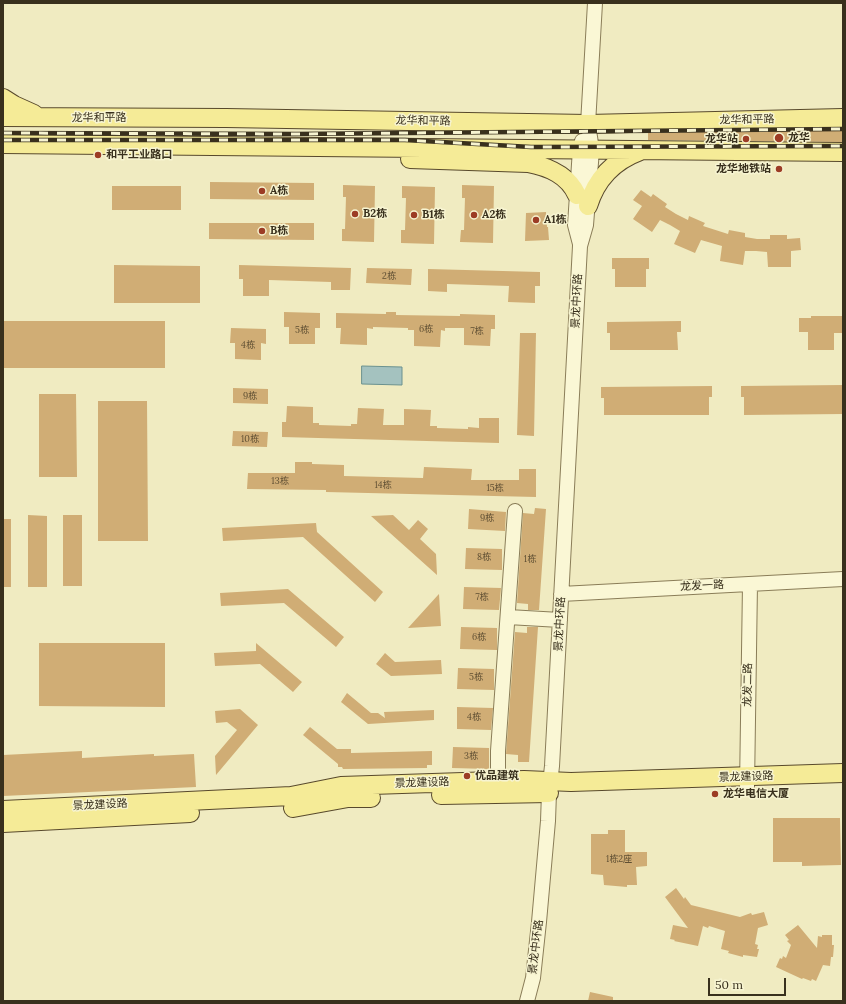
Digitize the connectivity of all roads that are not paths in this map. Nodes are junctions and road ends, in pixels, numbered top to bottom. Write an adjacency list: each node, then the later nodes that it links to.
1 (595, 3): 6 (street, 景龙中环路)
2 (3, 98): 4 (main road)
3 (3, 118): 4 (main road, 龙华和平路)
4 (47, 118): 6 (main road, 龙华和平路)
5 (843, 118): 6 (main road, 龙华和平路)
6 (588, 124): 9 (street, 景龙中环路)
7 (7, 146): 8 (main road)
8 (278, 146): 9 (main road); 12 (main road)
9 (586, 149): 10 (main road); 12 (street, 景龙中环路)
10 (641, 150): 11 (main road); 12 (main road)
11 (843, 152)
12 (582, 201): 16 (street, 景龙中环路)
13 (515, 511): 17 (street)
14 (843, 579): 15 (street, 龙发一路)
15 (750, 584): 16 (street, 龙发一路); 21 (street, 龙发二路)
16 (561, 594): 18 (street, 景龙中环路)
17 (508, 616): 18 (street); 20 (street)
18 (560, 620): 23 (street, 景龙中环路)
19 (843, 773): 21 (main road, 景龙建设路)
20 (498, 781): 23 (main road, 景龙建设路); 24 (main road, 景龙建设路)
21 (747, 782): 22 (main road, 景龙建设路); 23 (main road, 景龙建设路)
22 (843, 783)
23 (549, 787): 25 (main road, 景龙建设路); 26 (street, 景龙中环路)
24 (3, 810)
25 (3, 823)
26 (527, 1001)

